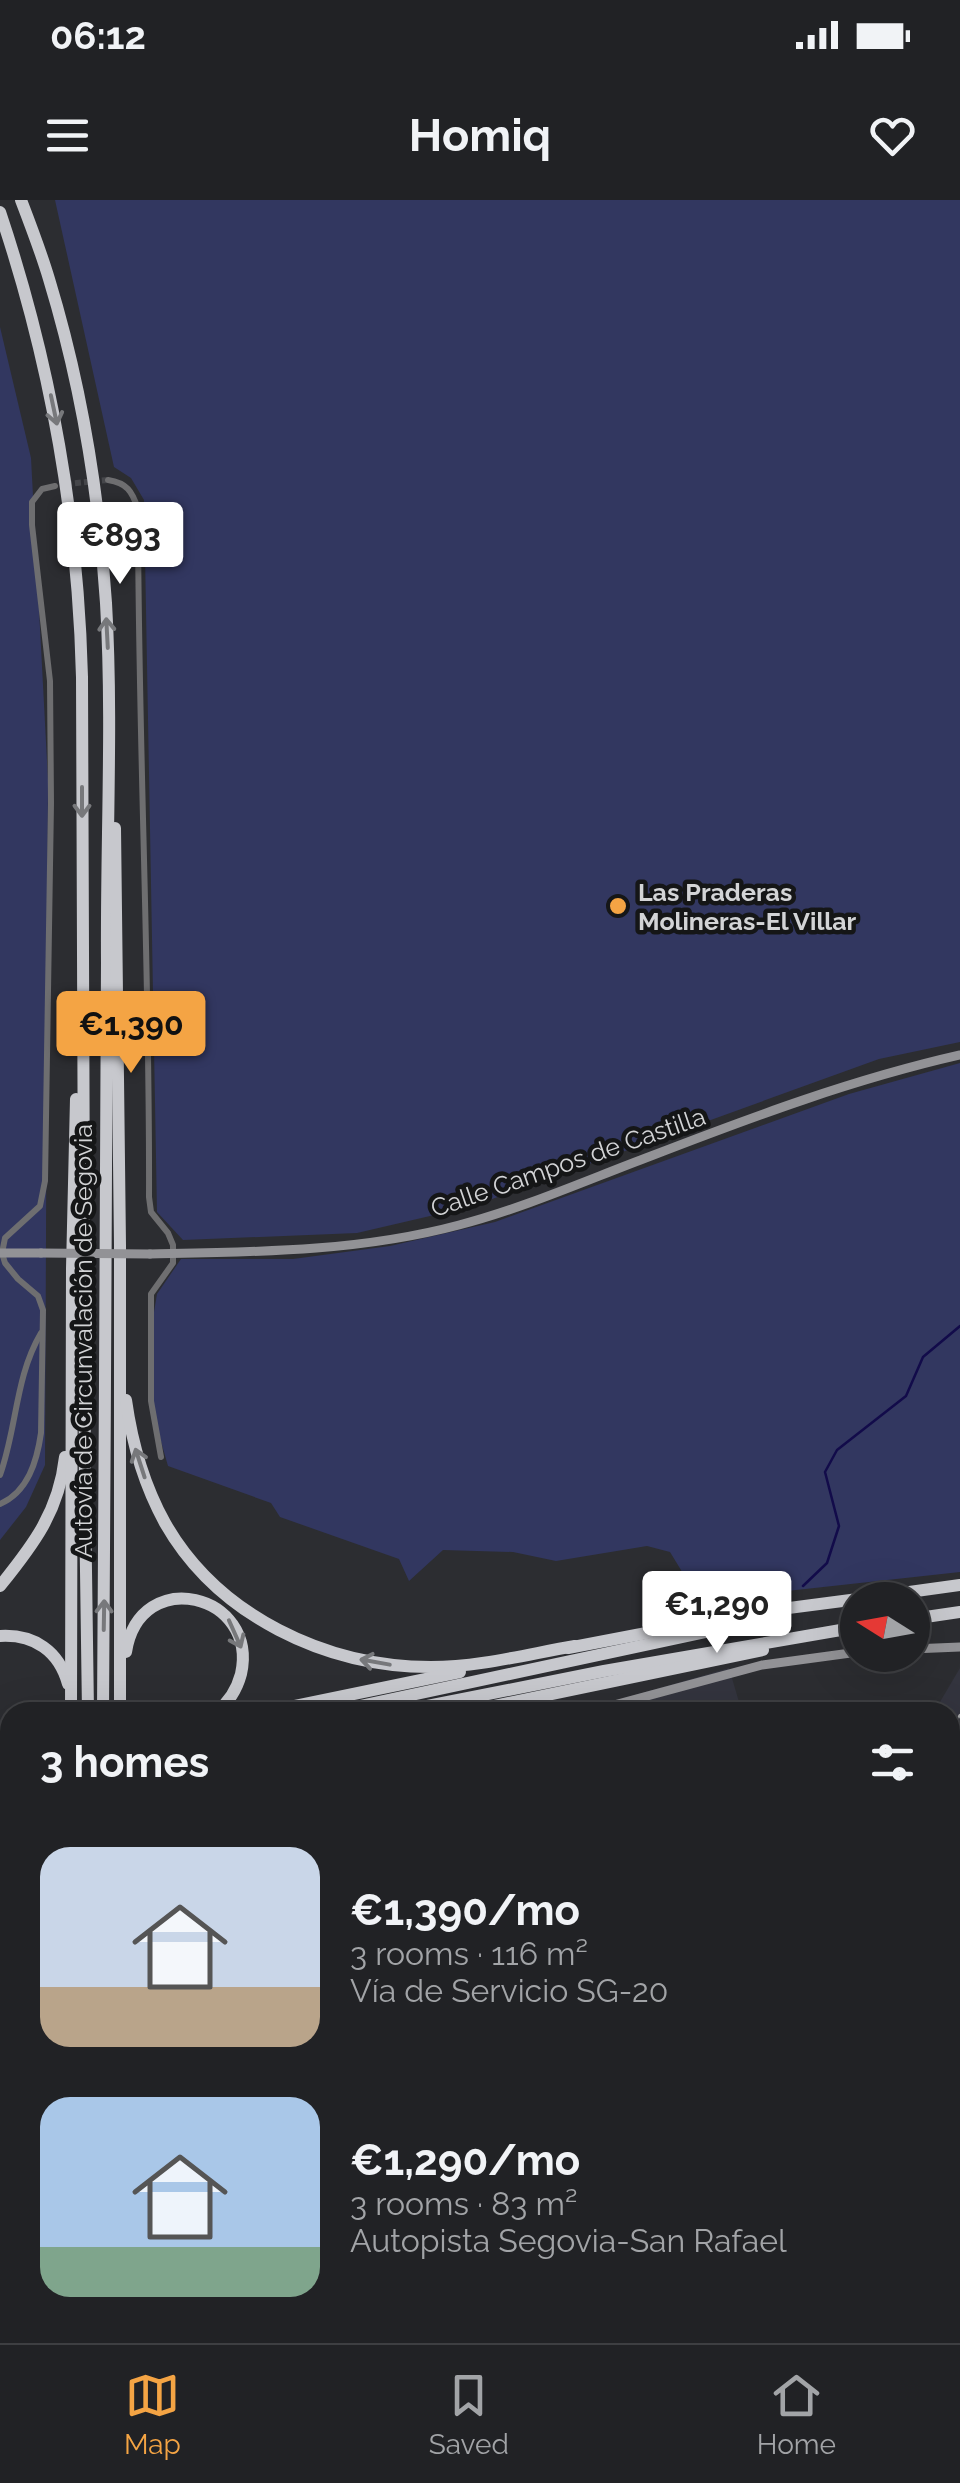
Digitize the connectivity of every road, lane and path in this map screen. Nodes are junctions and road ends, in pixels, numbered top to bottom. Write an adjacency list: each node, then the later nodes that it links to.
1 (24, 200): 5 (highway, Autovía de Circunvalación de Segovia, one-way to 1)
2 (0, 212): 6 (highway, Autovía de Circunvalación de Segovia, one-way to 6)
3 (108, 480): 9 (street)
4 (55, 486): 8 (street)
5 (109, 730): 10 (highway); 33 (highway, Autovía de Circunvalación de Segovia, one-way to 5)
6 (82, 892): 12 (highway); 32 (highway, Autovía de Circunvalación de Segovia)
7 (960, 1055): 9 (main road, Calle Campos de Castilla)
8 (1, 1253): 9 (main road, Calle Campos de Castilla, bridge); 11 (street)
9 (174, 1253): 13 (street)
10 (120, 1276): 26 (highway, one-way to 10); 34 (highway)
11 (43, 1329): 14 (street); 15 (street)
12 (72, 1380): 17 (highway); 31 (highway)
13 (161, 1457)
14 (0, 1475)
15 (0, 1504)
16 (960, 1585): 18 (highway)
17 (0, 1586)
18 (930, 1589)
19 (840, 1600): 26 (highway)
20 (840, 1604): 38 (highway)
21 (960, 1612): 22 (highway)
22 (930, 1616)
23 (840, 1630): 39 (highway)
24 (840, 1631): 40 (highway)
25 (0, 1636): 30 (highway)
26 (575, 1646): 37 (highway)
27 (960, 1646): 28 (main road)
28 (930, 1648)
29 (840, 1654): 41 (main road)
30 (70, 1702)
31 (71, 1702)
32 (88, 1702)
33 (103, 1702)
34 (120, 1702)
35 (120, 1702): 36 (highway, one-way to 36)
36 (227, 1702)
37 (313, 1702)
38 (379, 1702)
39 (447, 1702)
40 (512, 1702)
41 (625, 1702)

